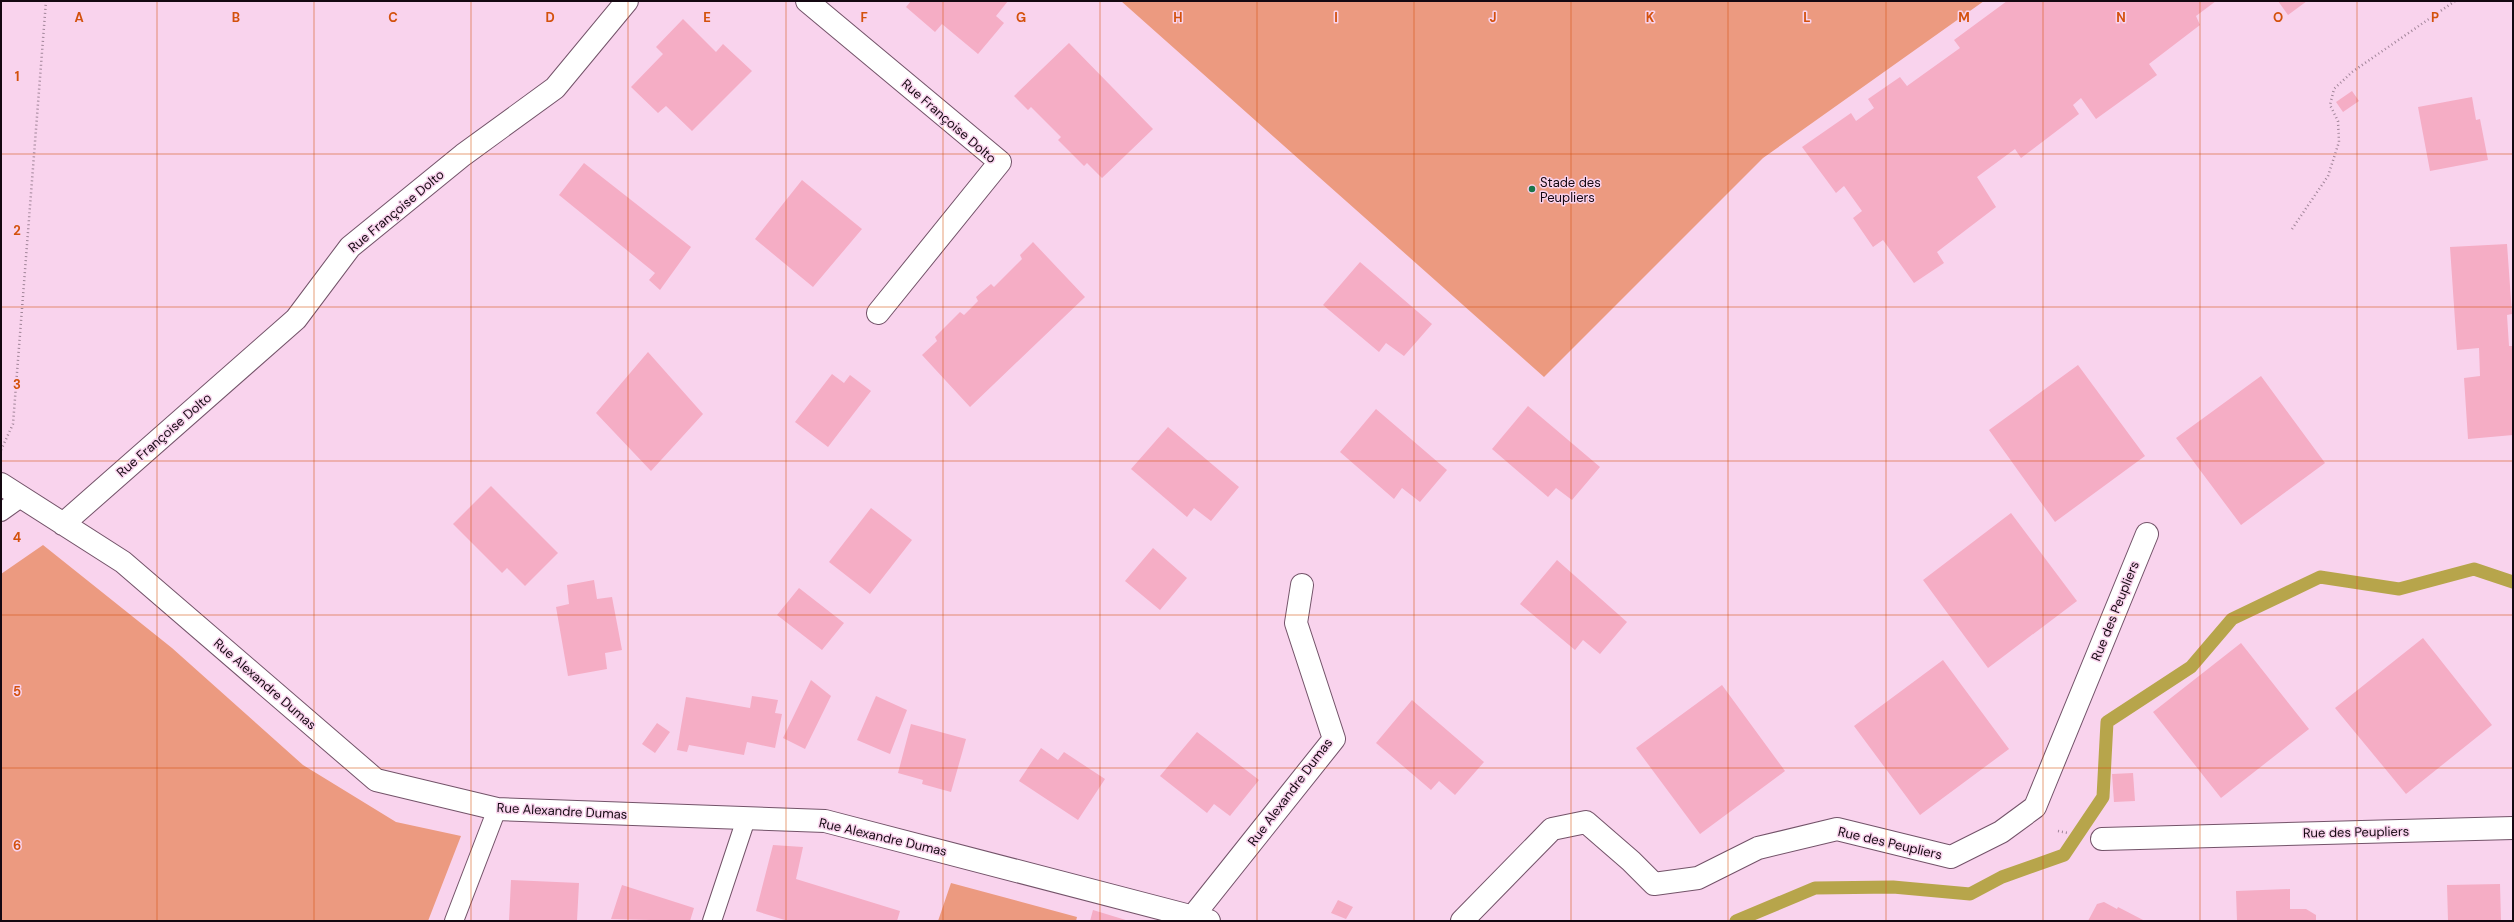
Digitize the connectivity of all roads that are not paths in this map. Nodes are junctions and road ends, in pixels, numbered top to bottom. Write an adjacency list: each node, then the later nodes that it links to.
1 (627, 1): 7 (street, Rue Françoise Dolto)
2 (807, 1): 3 (street, Rue Françoise Dolto)
3 (878, 313)
4 (1, 484): 5 (street, Rue Alexandre Dumas)
5 (22, 497): 6 (lane); 7 (street, Rue Alexandre Dumas)
6 (1, 512)
7 (63, 524): 10 (street, Rue Alexandre Dumas)
8 (2147, 534): 17 (street, Rue des Peupliers)
9 (1302, 585): 14 (street, Rue Alexandre Dumas)
10 (497, 809): 11 (street, Rue Alexandre Dumas); 15 (lane)
11 (746, 818): 14 (street, Rue Alexandre Dumas); 16 (lane)
12 (2513, 828): 13 (street, Rue des Peupliers)
13 (2102, 839)
14 (1201, 918)
15 (454, 921)
16 (712, 921)
17 (1462, 921)

